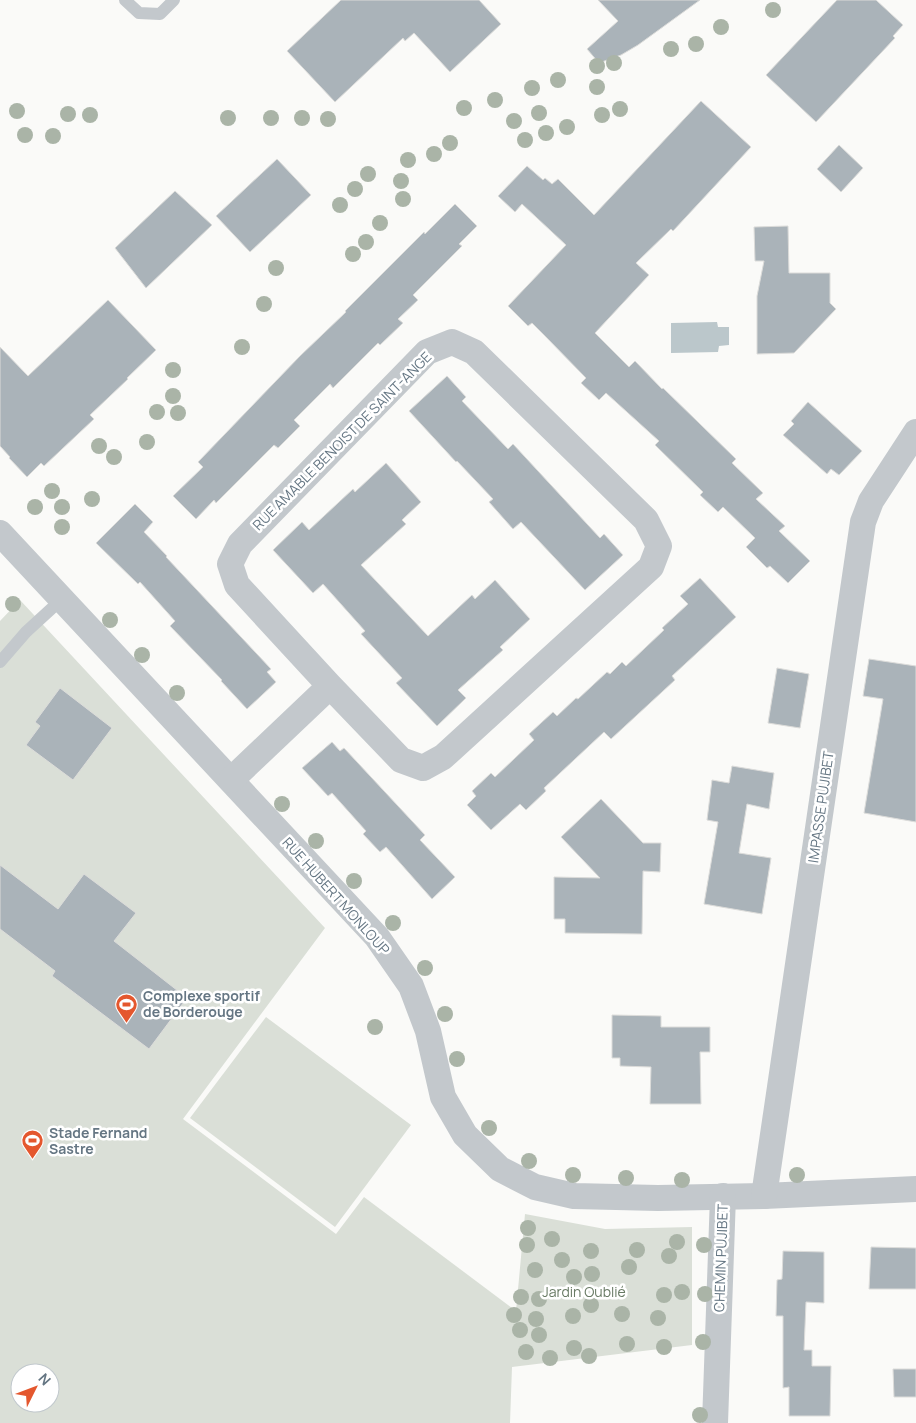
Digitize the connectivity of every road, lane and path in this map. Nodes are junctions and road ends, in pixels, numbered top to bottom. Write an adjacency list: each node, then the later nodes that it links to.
1 (125, 0): 2 (lane)
2 (174, 0)
3 (916, 432): 11 (street, IMPASSE PUJIBET)
4 (0, 534): 5 (street, RUE HUBERT MONLOUP)
5 (62, 599): 6 (lane); 8 (street, RUE HUBERT MONLOUP)
6 (0, 662)
7 (330, 686): 7 (street, RUE AMABLE BENOIST DE SAINT-ANGE); 8 (street)
8 (231, 780): 10 (street, RUE HUBERT MONLOUP)
9 (916, 1190): 11 (street, CHEMIN PUJIBET)
10 (723, 1196): 11 (street, CHEMIN PUJIBET); 12 (street, CHEMIN PUJIBET)
11 (764, 1196)
12 (715, 1423)

